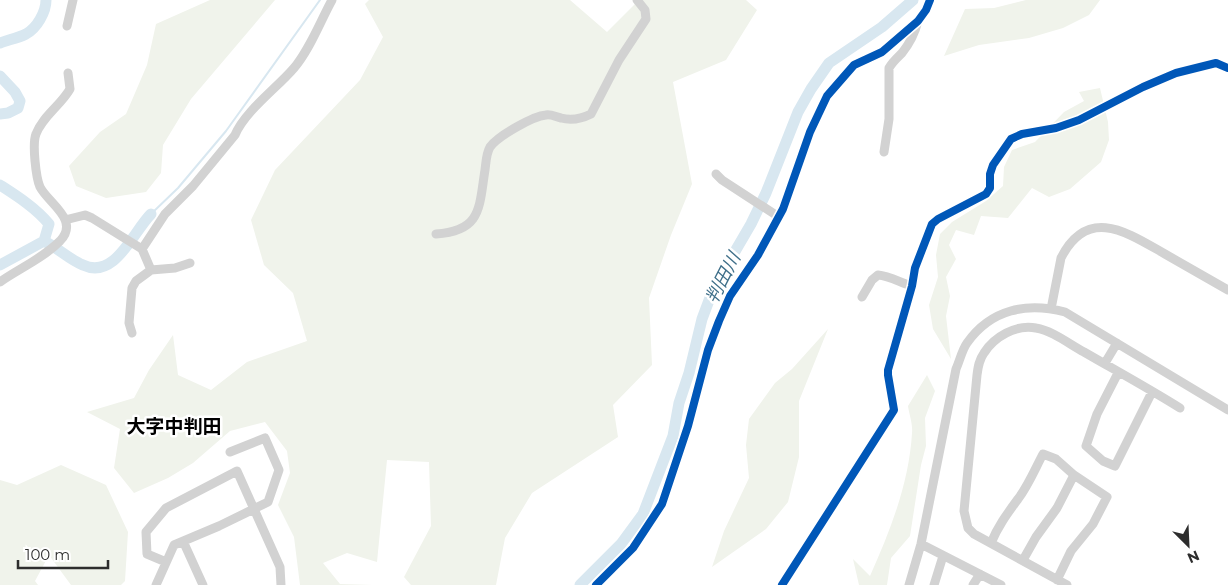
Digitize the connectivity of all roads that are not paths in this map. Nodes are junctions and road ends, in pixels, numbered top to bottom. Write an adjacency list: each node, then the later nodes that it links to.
1 (73, 0): 6 (street)
2 (332, 0): 14 (street)
3 (637, 0): 13 (street)
4 (930, 0): 5 (street)
5 (918, 20): 9 (street); 11 (street)
6 (67, 26)
7 (1228, 68): 18 (street)
8 (68, 73): 12 (street)
9 (884, 152)
10 (716, 174): 11 (street)
11 (779, 217): 43 (street)
12 (65, 220): 14 (street); 17 (street)
13 (436, 234)
14 (142, 249): 16 (street)
15 (190, 263): 16 (street)
16 (152, 270): 22 (street)
17 (0, 282)
18 (912, 286): 20 (street); 44 (street)
19 (1228, 290): 21 (street)
20 (862, 297)
21 (1052, 309): 23 (street); 34 (street)
22 (132, 333)
23 (1117, 343): 24 (street); 28 (street)
24 (1105, 363): 25 (street); 33 (street)
25 (1118, 373): 26 (street); 26 (street)
26 (1152, 392): 27 (street)
27 (1180, 408)
28 (1228, 410)
29 (230, 452): 31 (street)
30 (1074, 475): 33 (street); 36 (street); 39 (street)
31 (254, 509): 32 (street); 37 (street); 42 (street)
32 (183, 541): 37 (street); 41 (street)
33 (991, 543): 36 (street)
34 (921, 544): 35 (street); 45 (street)
35 (943, 556): 38 (street); 46 (street)
36 (1023, 560): 39 (street)
37 (166, 562): 40 (street)
38 (980, 574): 47 (street); 48 (street)
39 (1057, 580): 49 (street)
40 (158, 583)
41 (202, 585)
42 (281, 585)
43 (596, 585)
44 (782, 585)
45 (909, 585)
46 (934, 585)
47 (973, 585)
48 (1001, 585)
49 (1067, 585)

